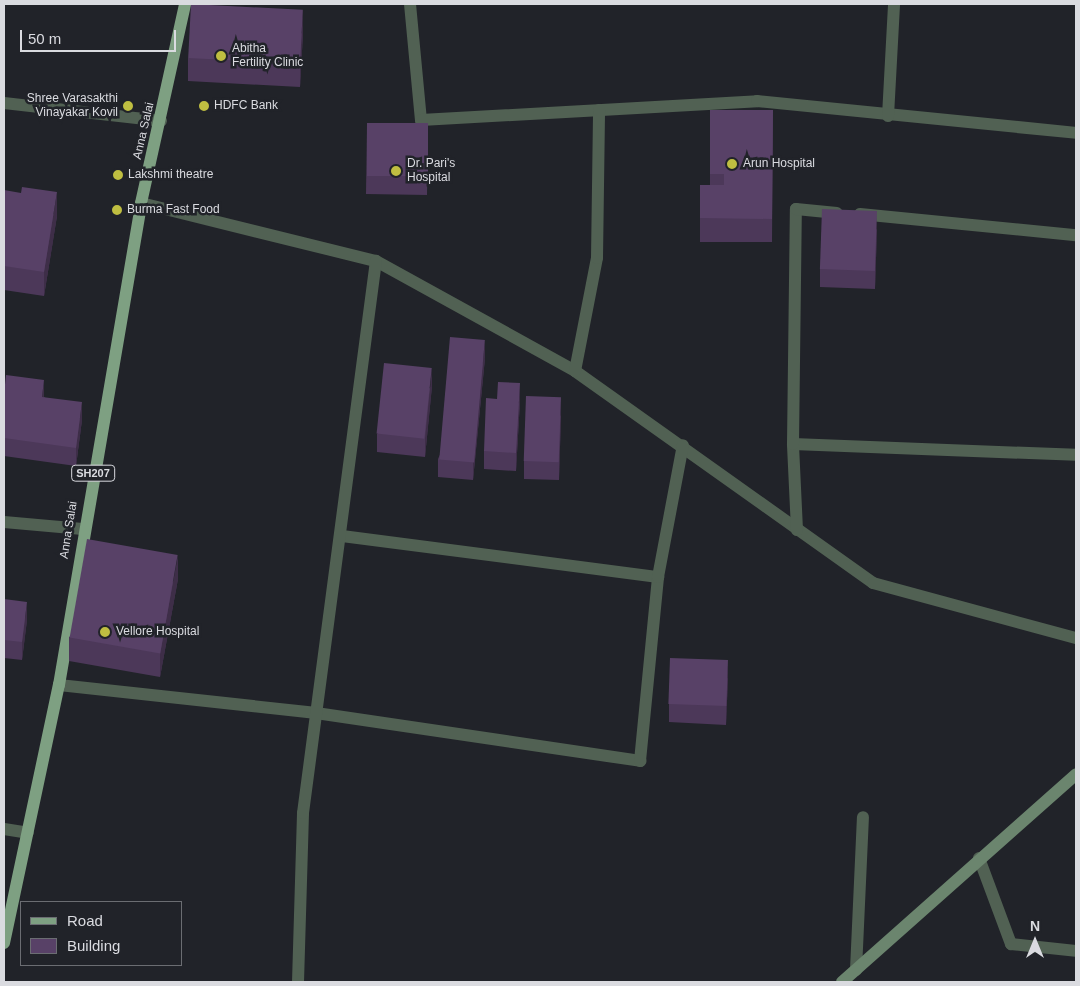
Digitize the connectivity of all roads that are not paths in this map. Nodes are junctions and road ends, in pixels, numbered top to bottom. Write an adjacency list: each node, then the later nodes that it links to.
1 (185, 4): 7 (main road, Anna Salai / SH207)
2 (410, 4): 5 (street)
3 (894, 4): 6 (street)
4 (4, 103): 7 (street)
5 (598, 110): 6 (street); 12 (street)
6 (888, 116): 8 (street)
7 (161, 120): 9 (main road, Anna Salai / SH207)
8 (1076, 133)
9 (141, 203): 11 (street); 17 (main road, Anna Salai / SH207)
10 (1076, 235): 13 (street)
11 (376, 261): 12 (street); 19 (street)
12 (575, 371): 14 (street)
13 (793, 444): 15 (street); 18 (street)
14 (683, 445): 18 (street); 20 (street)
15 (1076, 455)
16 (4, 522): 17 (street)
17 (83, 529): 22 (main road, Anna Salai / SH207)
18 (797, 530): 21 (street)
19 (342, 536): 20 (street); 23 (street)
20 (658, 577): 23 (street)
21 (1076, 638)
22 (59, 685): 23 (street); 27 (main road, Anna Salai / SH207)
23 (316, 712): 32 (street)
24 (1076, 774): 28 (main road)
25 (863, 817): 31 (street)
26 (4, 828): 27 (street)
27 (28, 833): 29 (main road, Anna Salai / SH207)
28 (979, 858): 30 (street); 31 (main road)
29 (4, 943)
30 (1076, 951)
31 (856, 970): 33 (main road)
32 (298, 982)
33 (842, 982)

